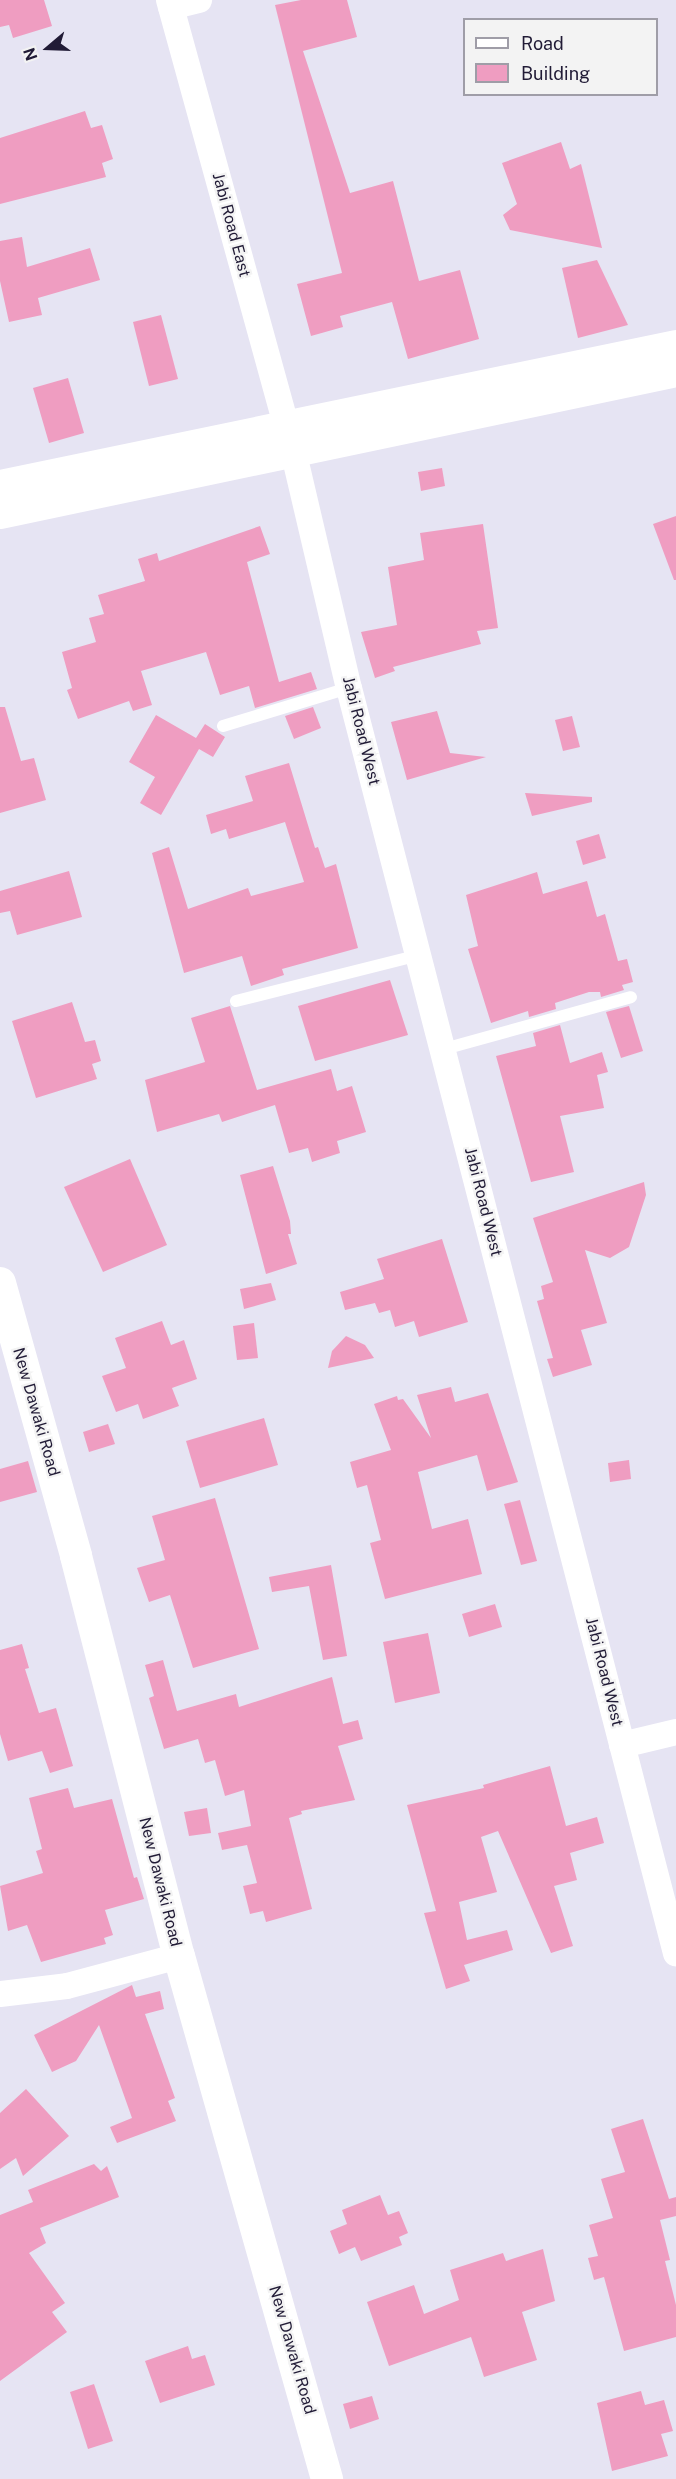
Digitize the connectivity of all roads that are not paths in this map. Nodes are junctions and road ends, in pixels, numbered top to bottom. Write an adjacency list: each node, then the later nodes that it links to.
1 (200, 0): 2 (street)
2 (170, 4): 5 (street, Jabi Road East)
3 (676, 346): 5 (street)
4 (676, 371): 5 (street)
5 (290, 437): 6 (street); 7 (street); 8 (street, Jabi Road West)
6 (0, 486)
7 (0, 513)
8 (349, 688): 9 (lane); 10 (street, Jabi Road West)
9 (223, 726)
10 (419, 955): 12 (lane); 13 (street, Jabi Road West)
11 (631, 997): 13 (lane)
12 (236, 1001)
13 (444, 1049): 16 (street, Jabi Road West)
14 (0, 1283): 18 (street, New Dawaki Road)
15 (676, 1732): 16 (street)
16 (622, 1745): 17 (street, Jabi Road West)
17 (676, 1953)
18 (179, 1956): 19 (street); 20 (street, New Dawaki Road)
19 (0, 1994)
20 (327, 2479)

